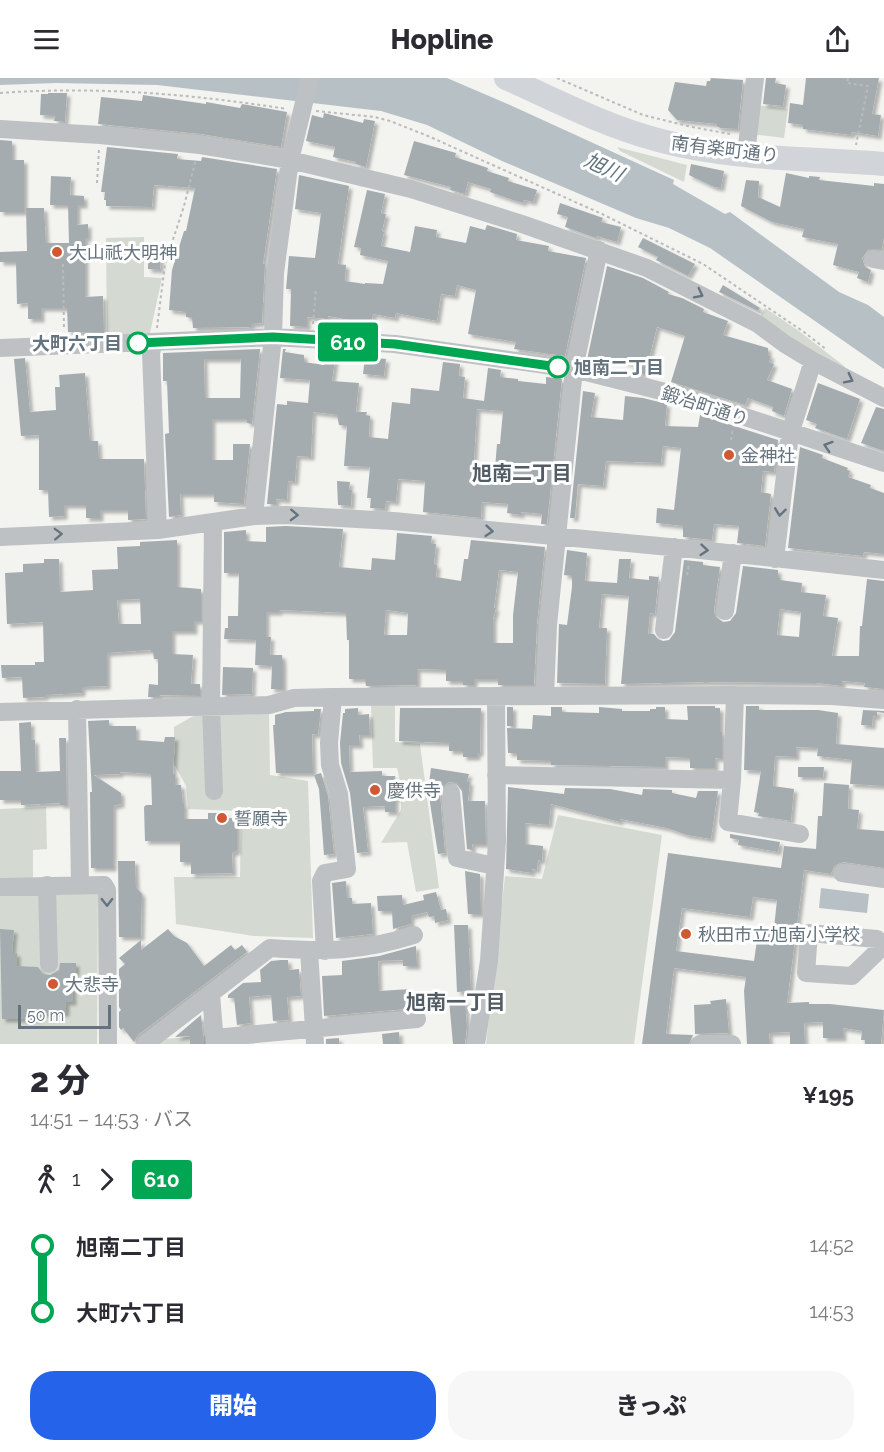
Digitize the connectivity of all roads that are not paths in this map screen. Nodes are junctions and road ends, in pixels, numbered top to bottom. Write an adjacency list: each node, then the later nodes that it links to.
1 (310, 78): 7 (street)
2 (506, 78): 4 (main road, 南有楽町通り)
3 (755, 78): 6 (street)
4 (540, 85): 6 (main road, 南有楽町通り)
5 (0, 129): 7 (street)
6 (747, 146): 8 (main road, 南有楽町通り)
7 (290, 160): 9 (street); 10 (street)
8 (884, 164)
9 (599, 250): 13 (street, one-way to 13); 14 (street)
10 (273, 337): 11 (street, 鍛冶町通り); 14 (street, 鍛冶町通り); 18 (street)
11 (154, 342): 12 (street, 鍛冶町通り); 20 (street)
12 (0, 348)
13 (813, 362): 15 (street, one-way to 15); 16 (street)
14 (574, 369): 16 (street, 鍛冶町通り); 21 (street)
15 (884, 398)
16 (790, 434): 17 (street, 鍛冶町通り, one-way to 16); 25 (street, one-way to 25)
17 (884, 463)
18 (254, 516): 19 (street); 21 (street, one-way to 21)
19 (213, 522): 20 (street); 34 (street)
20 (158, 530): 22 (street, one-way to 20)
21 (557, 536): 23 (street); 31 (street)
22 (0, 537)
23 (674, 547): 24 (street, one-way to 24); 28 (street)
24 (733, 553): 25 (street); 27 (street)
25 (775, 559): 26 (street)
26 (884, 570)
27 (725, 611)
28 (664, 630)
29 (735, 695): 31 (street); 33 (street); 38 (street)
30 (496, 696): 31 (street); 32 (street); 37 (street)
31 (545, 696)
32 (333, 697): 34 (street); 49 (street)
33 (884, 700)
34 (211, 705): 35 (street); 39 (street)
35 (76, 709): 36 (street); 46 (street)
36 (0, 712)
37 (496, 776): 38 (street); 42 (street)
38 (732, 780): 41 (street)
39 (214, 791)
40 (451, 793): 42 (street)
41 (800, 834)
42 (495, 866): 57 (street)
43 (842, 873): 44 (street)
44 (884, 879)
45 (47, 885): 46 (street); 47 (street); 50 (street)
46 (80, 885): 55 (street, one-way to 55)
47 (0, 887)
48 (414, 935): 49 (street)
49 (317, 951): 51 (street); 53 (street)
50 (49, 964)
51 (211, 994): 54 (street); 56 (street)
52 (417, 1019): 53 (street)
53 (314, 1037): 54 (street)
54 (215, 1041)
55 (108, 1044)
56 (145, 1044)
57 (476, 1044)
58 (700, 1044): 59 (street)
59 (732, 1044)

